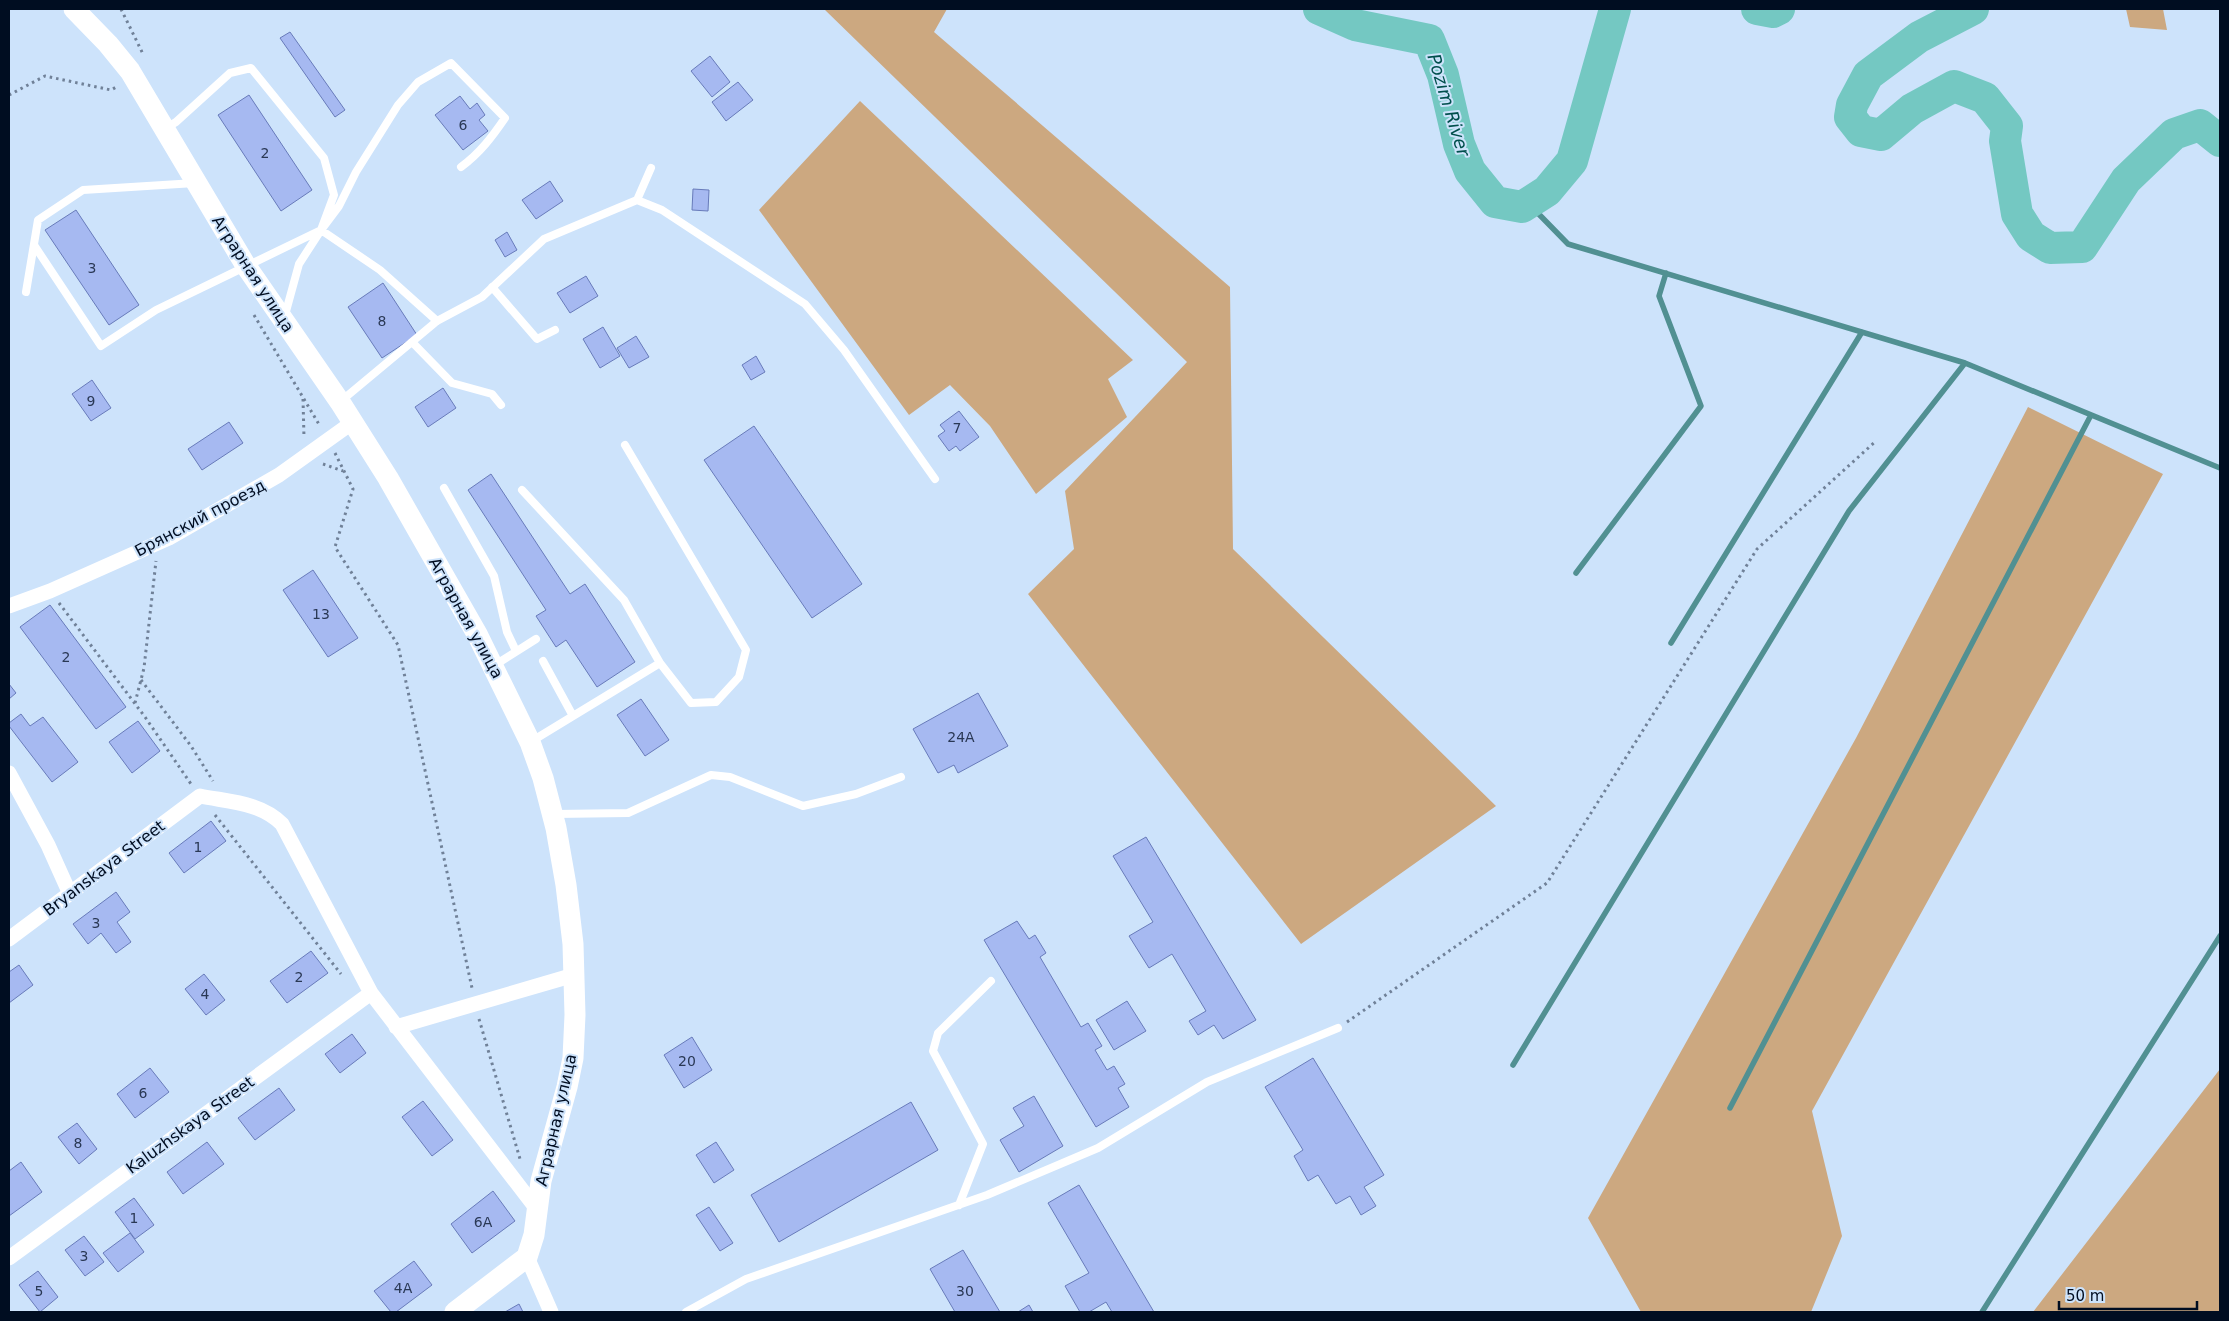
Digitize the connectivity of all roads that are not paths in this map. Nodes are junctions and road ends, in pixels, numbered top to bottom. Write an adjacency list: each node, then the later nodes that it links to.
1 (74, 9): 2 (street, Аграрная улица)
2 (166, 128): 5 (street, Аграрная улица); 7 (lane)
3 (461, 167): 7 (lane)
4 (651, 168): 6 (lane)
5 (197, 183): 8 (lane); 9 (street, Аграрная улица)
6 (637, 200): 10 (lane); 20 (lane)
7 (321, 230): 9 (lane); 12 (lane); 13 (lane)
8 (34, 245): 9 (lane); 11 (lane)
9 (246, 266): 12 (street, Аграрная улица)
10 (492, 287): 13 (lane); 14 (lane)
11 (26, 292)
12 (283, 321): 16 (street, Аграрная улица)
13 (437, 322): 15 (lane)
14 (555, 330)
15 (412, 342): 16 (lane); 17 (lane)
16 (340, 402): 18 (street, Аграрная улица)
17 (501, 405)
18 (353, 422): 23 (street, Брянский проезд); 28 (street, Аграрная улица)
19 (626, 445): 27 (lane)
20 (935, 479)
21 (444, 488): 25 (lane)
22 (522, 490): 27 (lane)
23 (10, 602)
24 (536, 639): 25 (lane)
25 (516, 651): 28 (lane)
26 (543, 661): 29 (lane)
27 (660, 663): 29 (lane)
28 (493, 666): 30 (street, Аграрная улица)
29 (573, 716): 30 (lane)
30 (530, 742): 33 (street, Аграрная улица)
31 (9, 773): 34 (street)
32 (901, 777): 33 (lane)
33 (553, 814): 36 (street, Аграрная улица)
34 (70, 894): 35 (street, Bryanskaya Street); 38 (street, Bryanskaya Street)
35 (9, 939)
36 (574, 976): 39 (street); 41 (street, Аграрная улица)
37 (991, 981): 42 (lane)
38 (370, 993): 39 (street); 44 (street, Kaluzhskaya Street)
39 (396, 1027): 41 (street)
40 (1338, 1028): 42 (lane)
41 (530, 1200): 43 (street, Аграрная улица)
42 (959, 1205): 47 (lane)
43 (527, 1257): 45 (street); 46 (street)
44 (9, 1258)
45 (456, 1312)
46 (551, 1312)
47 (686, 1312)

